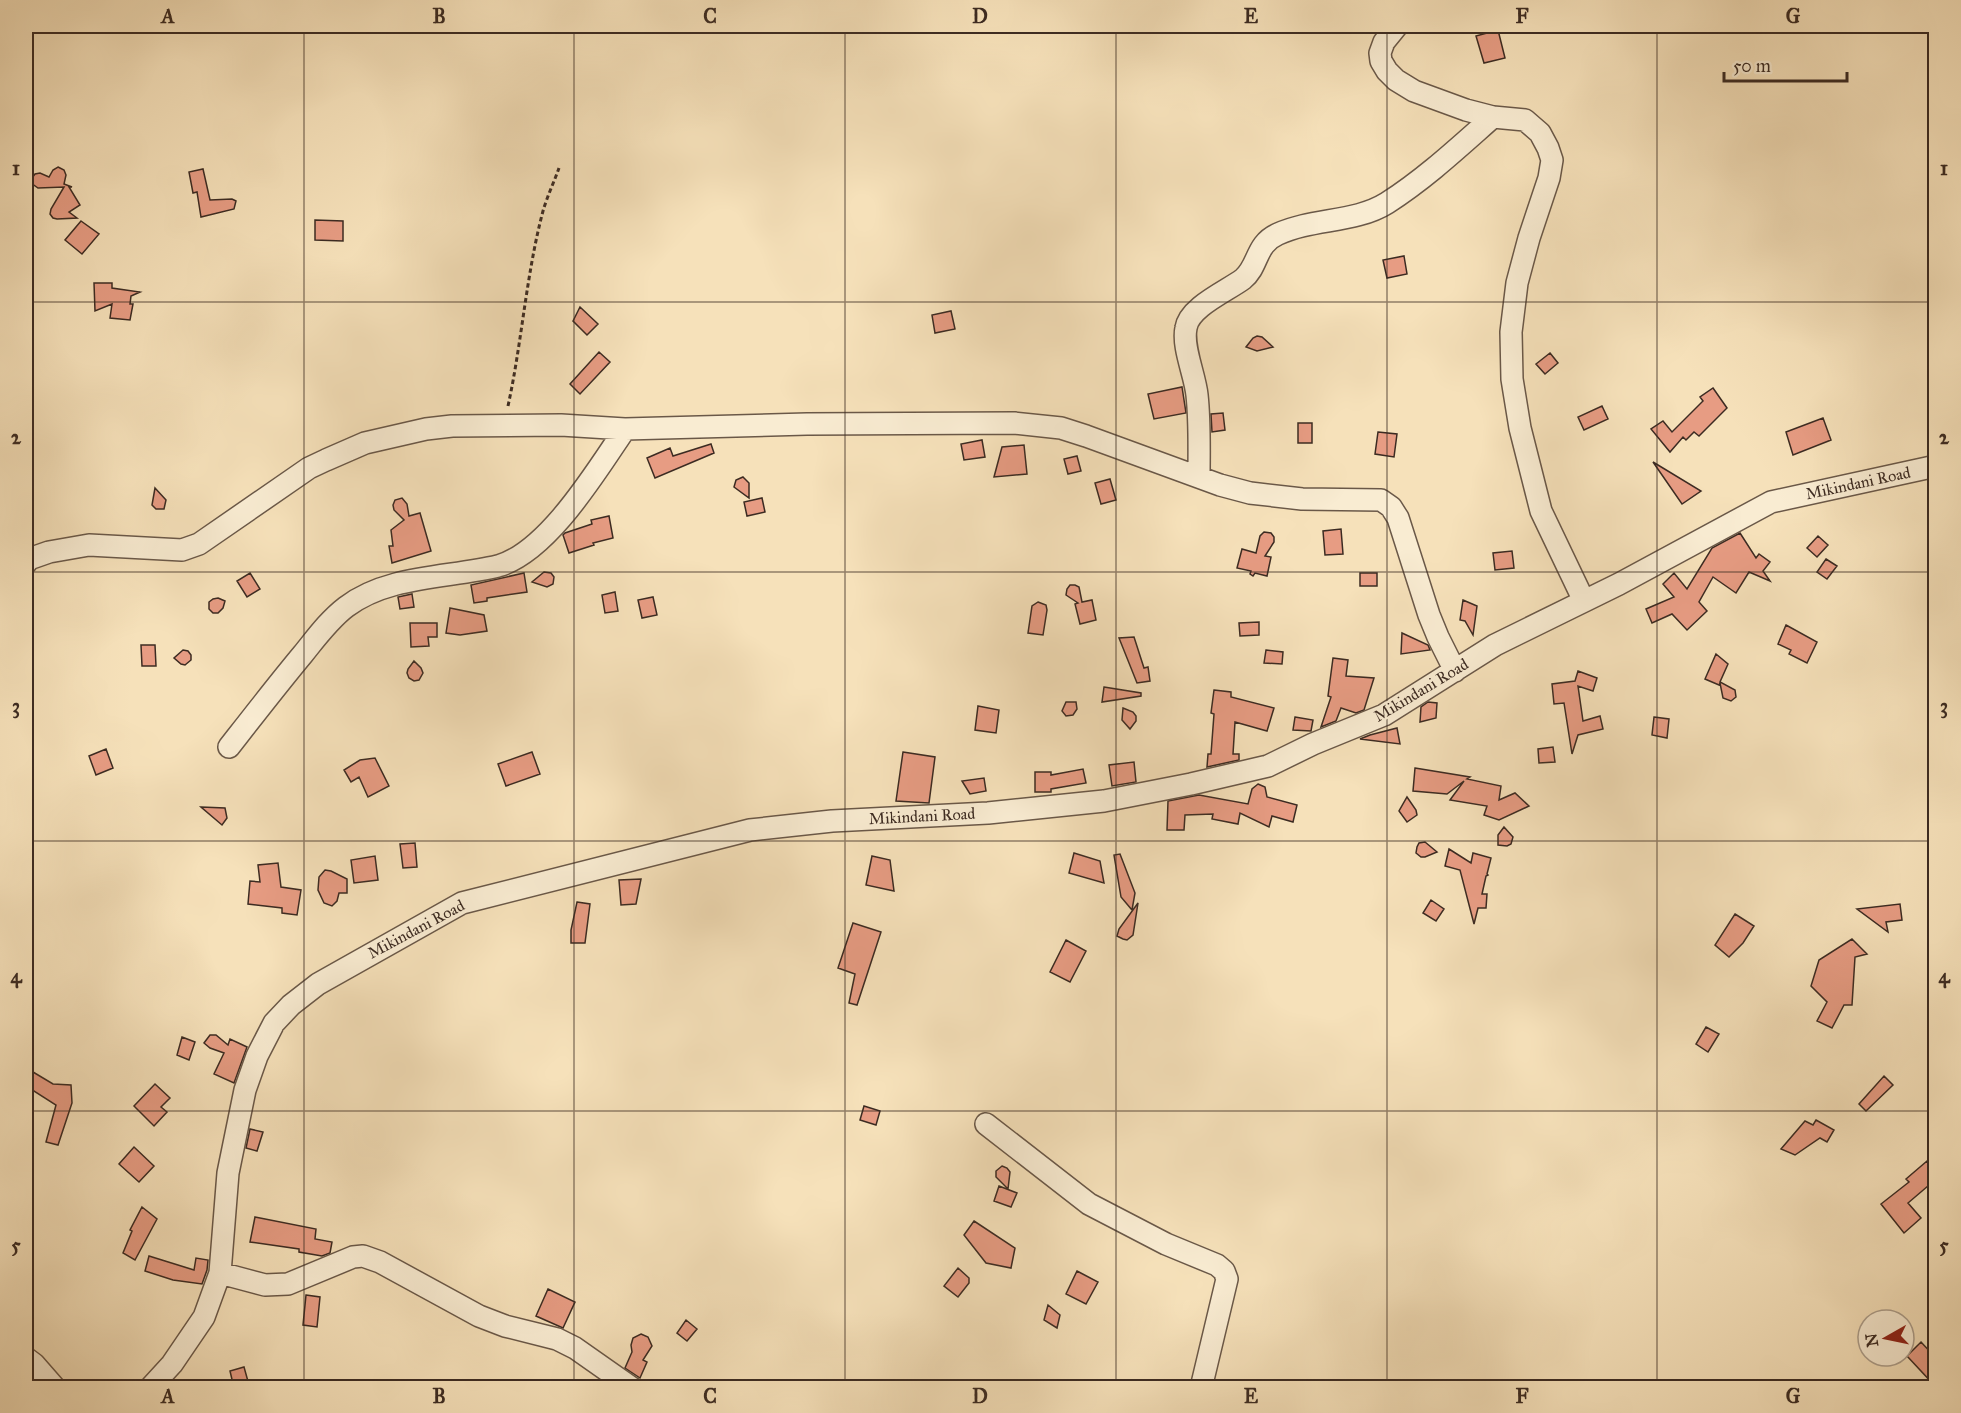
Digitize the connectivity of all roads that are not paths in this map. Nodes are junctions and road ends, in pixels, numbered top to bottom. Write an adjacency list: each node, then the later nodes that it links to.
1 (1397, 26): 2 (street)
2 (1493, 117): 5 (street); 7 (street)
3 (625, 429): 5 (street); 6 (street); 9 (street)
4 (1935, 466): 7 (street, Mikindani Road)
5 (1199, 477): 8 (street)
6 (26, 563)
7 (1584, 601): 8 (street, Mikindani Road)
8 (1455, 671): 11 (street, Mikindani Road)
9 (230, 747)
10 (986, 1124): 16 (street)
11 (220, 1273): 14 (street, Mikindani Road); 15 (street)
12 (26, 1358): 13 (street)
13 (55, 1388)
14 (150, 1388)
15 (632, 1388)
16 (1202, 1388)

